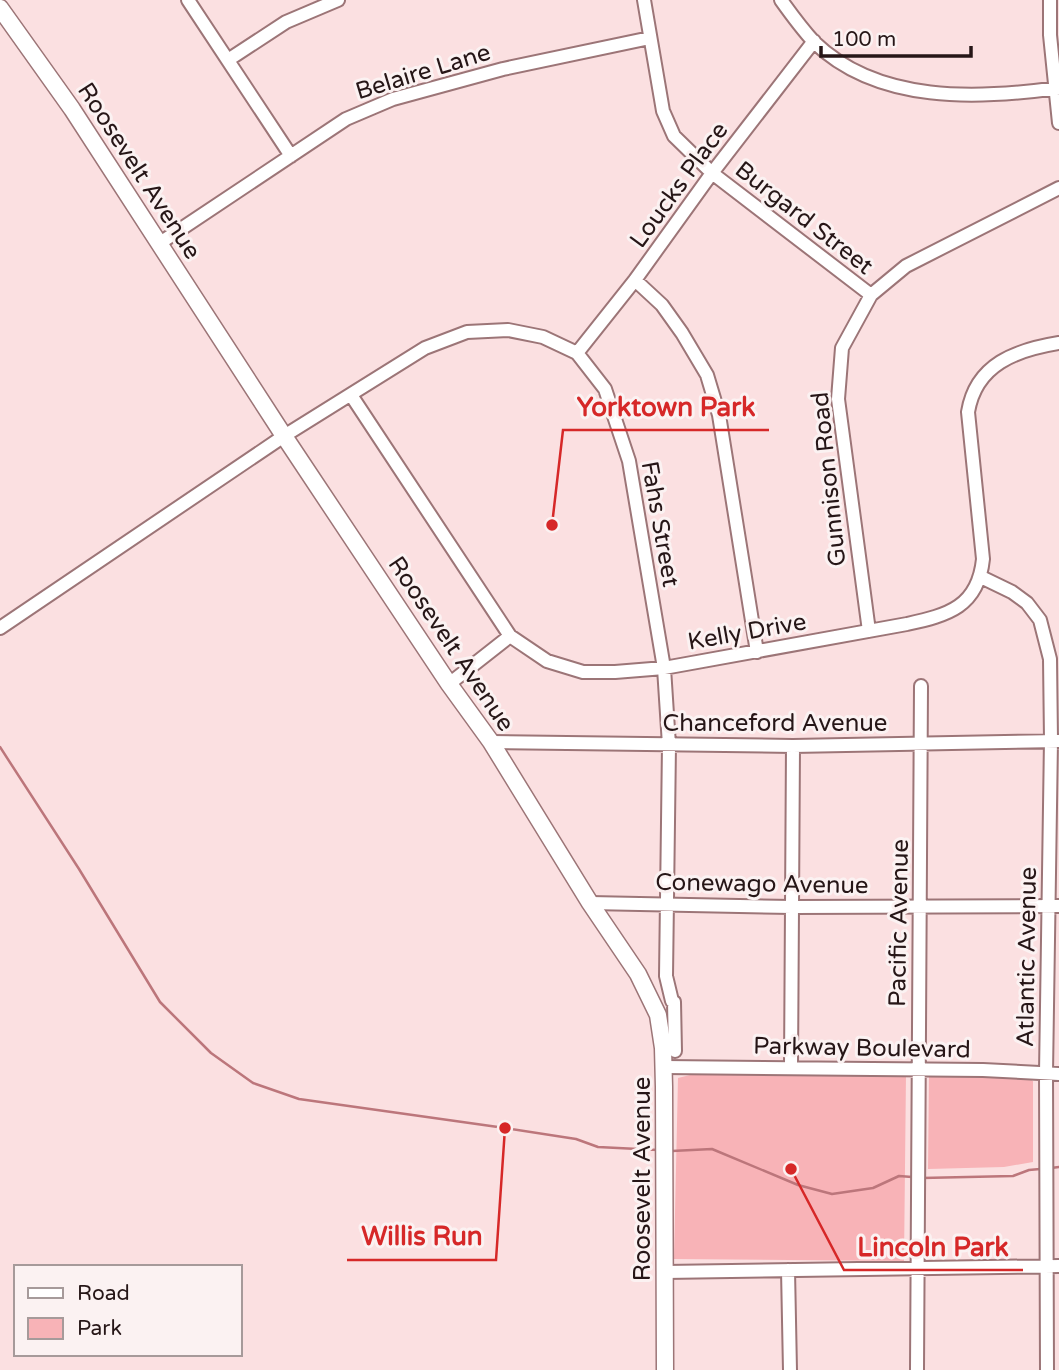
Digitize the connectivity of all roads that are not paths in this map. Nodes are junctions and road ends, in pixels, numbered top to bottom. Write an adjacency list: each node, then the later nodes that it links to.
1 (188, 0): 9 (street)
2 (338, 0): 9 (street)
3 (644, 0): 7 (street, Burgard Street)
4 (780, 0): 8 (street)
5 (1050, 0): 10 (street)
6 (0, 8): 15 (main road, Roosevelt Avenue)
7 (650, 38): 12 (street, Belaire Lane); 13 (street, Burgard Street)
8 (814, 41): 10 (street); 13 (street, Loucks Place)
9 (228, 60): 12 (street)
10 (1057, 88): 11 (street)
11 (1059, 123)
12 (291, 156): 15 (street, Belaire Lane)
13 (712, 173): 16 (street, Loucks Place); 17 (street, Burgard Street)
14 (1059, 188): 17 (street, Gunnison Road)
15 (160, 243): 21 (main road, Roosevelt Avenue)
16 (635, 280): 19 (street, Loucks Place); 26 (street)
17 (871, 295): 24 (street, Gunnison Road)
18 (1059, 344): 22 (street)
19 (577, 353): 20 (street, Fahs Street); 27 (street, Fahs Street)
20 (351, 395): 21 (street, Fahs Street); 25 (street, Kelly Drive)
21 (284, 436): 23 (street, Fahs Street); 28 (main road, Roosevelt Avenue)
22 (981, 577): 24 (street, Kelly Drive); 30 (street, Atlantic Avenue)
23 (0, 628)
24 (869, 631): 26 (street, Kelly Drive)
25 (510, 636): 27 (street, Kelly Drive); 28 (street)
26 (757, 652): 27 (street, Kelly Drive)
27 (664, 668): 33 (street, Fahs Street)
28 (449, 684): 31 (main road, Roosevelt Avenue)
29 (921, 686): 32 (street, Pacific Avenue)
30 (1055, 741): 32 (street, Chanceford Avenue); 37 (street, Atlantic Avenue)
31 (491, 742): 33 (street, Chanceford Avenue); 35 (main road, Roosevelt Avenue)
32 (922, 743): 34 (street, Chanceford Avenue); 39 (street, Pacific Avenue)
33 (669, 744): 34 (street, Chanceford Avenue); 36 (street, Fahs Street)
34 (793, 746): 38 (street)
35 (590, 903): 36 (street, Conewago Avenue); 41 (main road, Roosevelt Avenue)
36 (666, 904): 38 (street, Conewago Avenue); 40 (street, Fahs Street)
37 (1054, 906): 39 (street, Conewago Avenue); 44 (street, Atlantic Avenue)
38 (792, 907): 39 (street, Conewago Avenue); 42 (street)
39 (920, 907): 43 (street, Pacific Avenue)
40 (676, 1051)
41 (664, 1067): 42 (street, Parkway Boulevard); 48 (main road, Roosevelt Avenue)
42 (791, 1068): 43 (street, Parkway Boulevard)
43 (920, 1069): 44 (street, Parkway Boulevard); 46 (street, Pacific Avenue)
44 (1052, 1073): 45 (street, Atlantic Avenue)
45 (1053, 1266): 46 (street); 52 (street, Atlantic Avenue)
46 (917, 1268): 47 (street); 51 (street, Pacific Avenue)
47 (788, 1270): 48 (street); 50 (street)
48 (665, 1272): 49 (main road, Roosevelt Avenue)
49 (665, 1370)
50 (790, 1370)
51 (917, 1370)
52 (1046, 1370)

